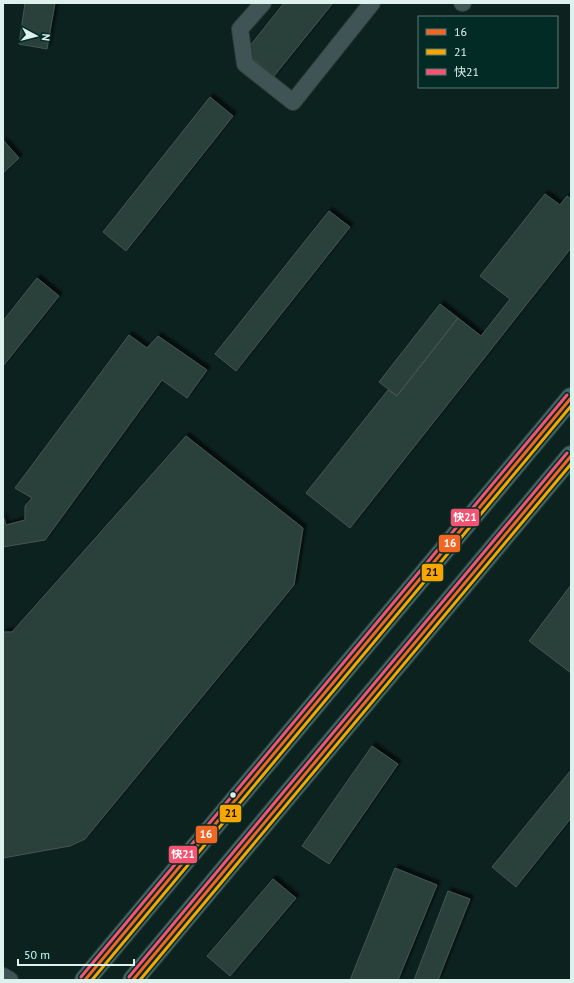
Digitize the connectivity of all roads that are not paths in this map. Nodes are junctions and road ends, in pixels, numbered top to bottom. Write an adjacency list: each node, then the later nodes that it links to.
1 (263, 3): 2 (street)
2 (372, 3)
3 (571, 398): 7 (main road)
4 (571, 456): 8 (main road)
5 (3, 976): 6 (street)
6 (10, 980)
7 (85, 980)
8 (133, 980)

